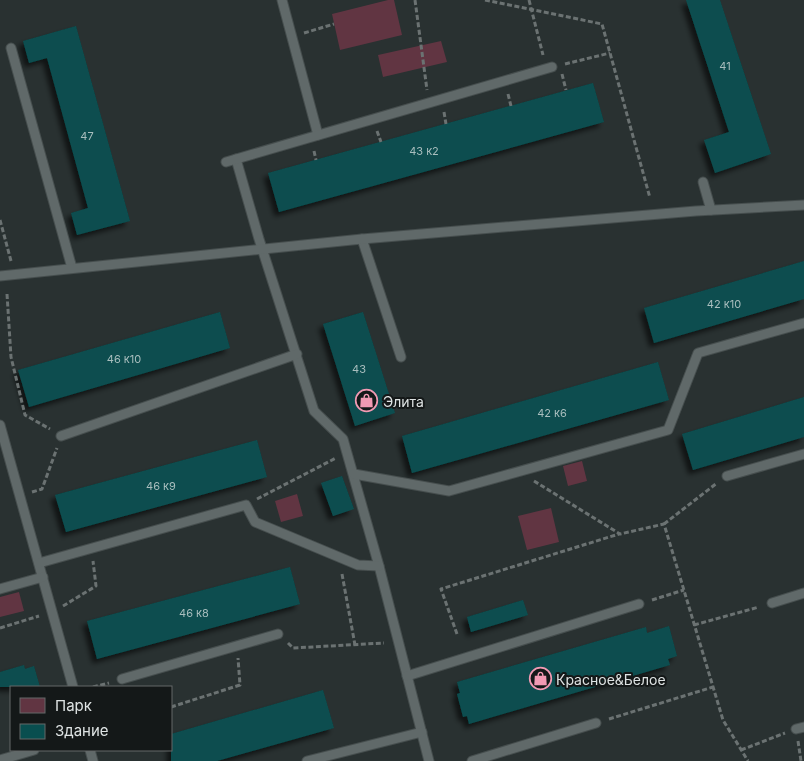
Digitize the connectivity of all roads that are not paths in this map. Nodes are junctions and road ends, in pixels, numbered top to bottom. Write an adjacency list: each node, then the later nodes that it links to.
1 (282, 0): 4 (lane)
2 (11, 48): 12 (lane)
3 (550, 68): 4 (lane)
4 (318, 135): 5 (lane)
5 (236, 159): 6 (lane); 11 (lane)
6 (226, 162)
7 (703, 182): 9 (lane)
8 (804, 205): 9 (lane)
9 (711, 210): 10 (lane)
10 (362, 239): 11 (lane); 16 (lane)
11 (263, 248): 12 (lane); 15 (lane)
12 (72, 268): 13 (lane)
13 (0, 276)
14 (804, 322): 20 (lane)
15 (296, 354): 18 (lane); 20 (lane)
16 (401, 357)
17 (0, 426): 22 (lane)
18 (61, 436)
19 (804, 454): 21 (lane)
20 (354, 474): 23 (lane)
21 (727, 476)
22 (39, 562): 23 (lane); 24 (lane)
23 (380, 566): 30 (lane)
24 (43, 578): 25 (lane); 32 (lane)
25 (0, 589)
26 (804, 593): 27 (lane)
27 (772, 603)
28 (640, 604): 30 (lane)
29 (278, 634): 31 (lane)
30 (407, 676): 34 (lane)
31 (122, 679)
32 (73, 686)
33 (596, 723): 39 (lane)
34 (422, 732): 37 (lane); 38 (lane)
35 (31, 751): 36 (lane)
36 (0, 760)
37 (307, 761)
38 (429, 761)
39 (472, 761)

